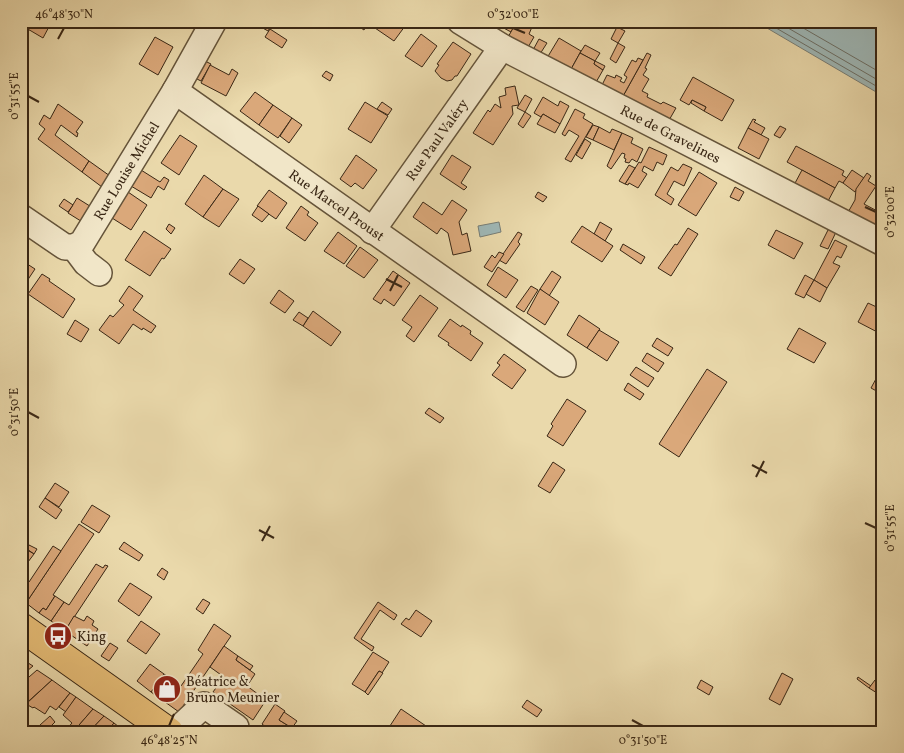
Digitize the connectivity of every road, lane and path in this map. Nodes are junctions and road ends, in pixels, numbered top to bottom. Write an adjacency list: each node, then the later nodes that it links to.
1 (214, 21): 4 (street)
2 (460, 21): 3 (street, Rue de Gravelines)
3 (502, 47): 6 (street, Rue Paul Valéry); 7 (street, Rue de Gravelines)
4 (175, 91): 6 (street, Rue Marcel Proust); 8 (street, Rue Louise Michel)
5 (21, 217): 8 (street)
6 (372, 231): 10 (street, Rue Marcel Proust)
7 (883, 243)
8 (74, 247): 9 (street)
9 (99, 273)
10 (563, 364)
11 (21, 627): 12 (main road)
12 (163, 730): 13 (street)
13 (234, 732)

